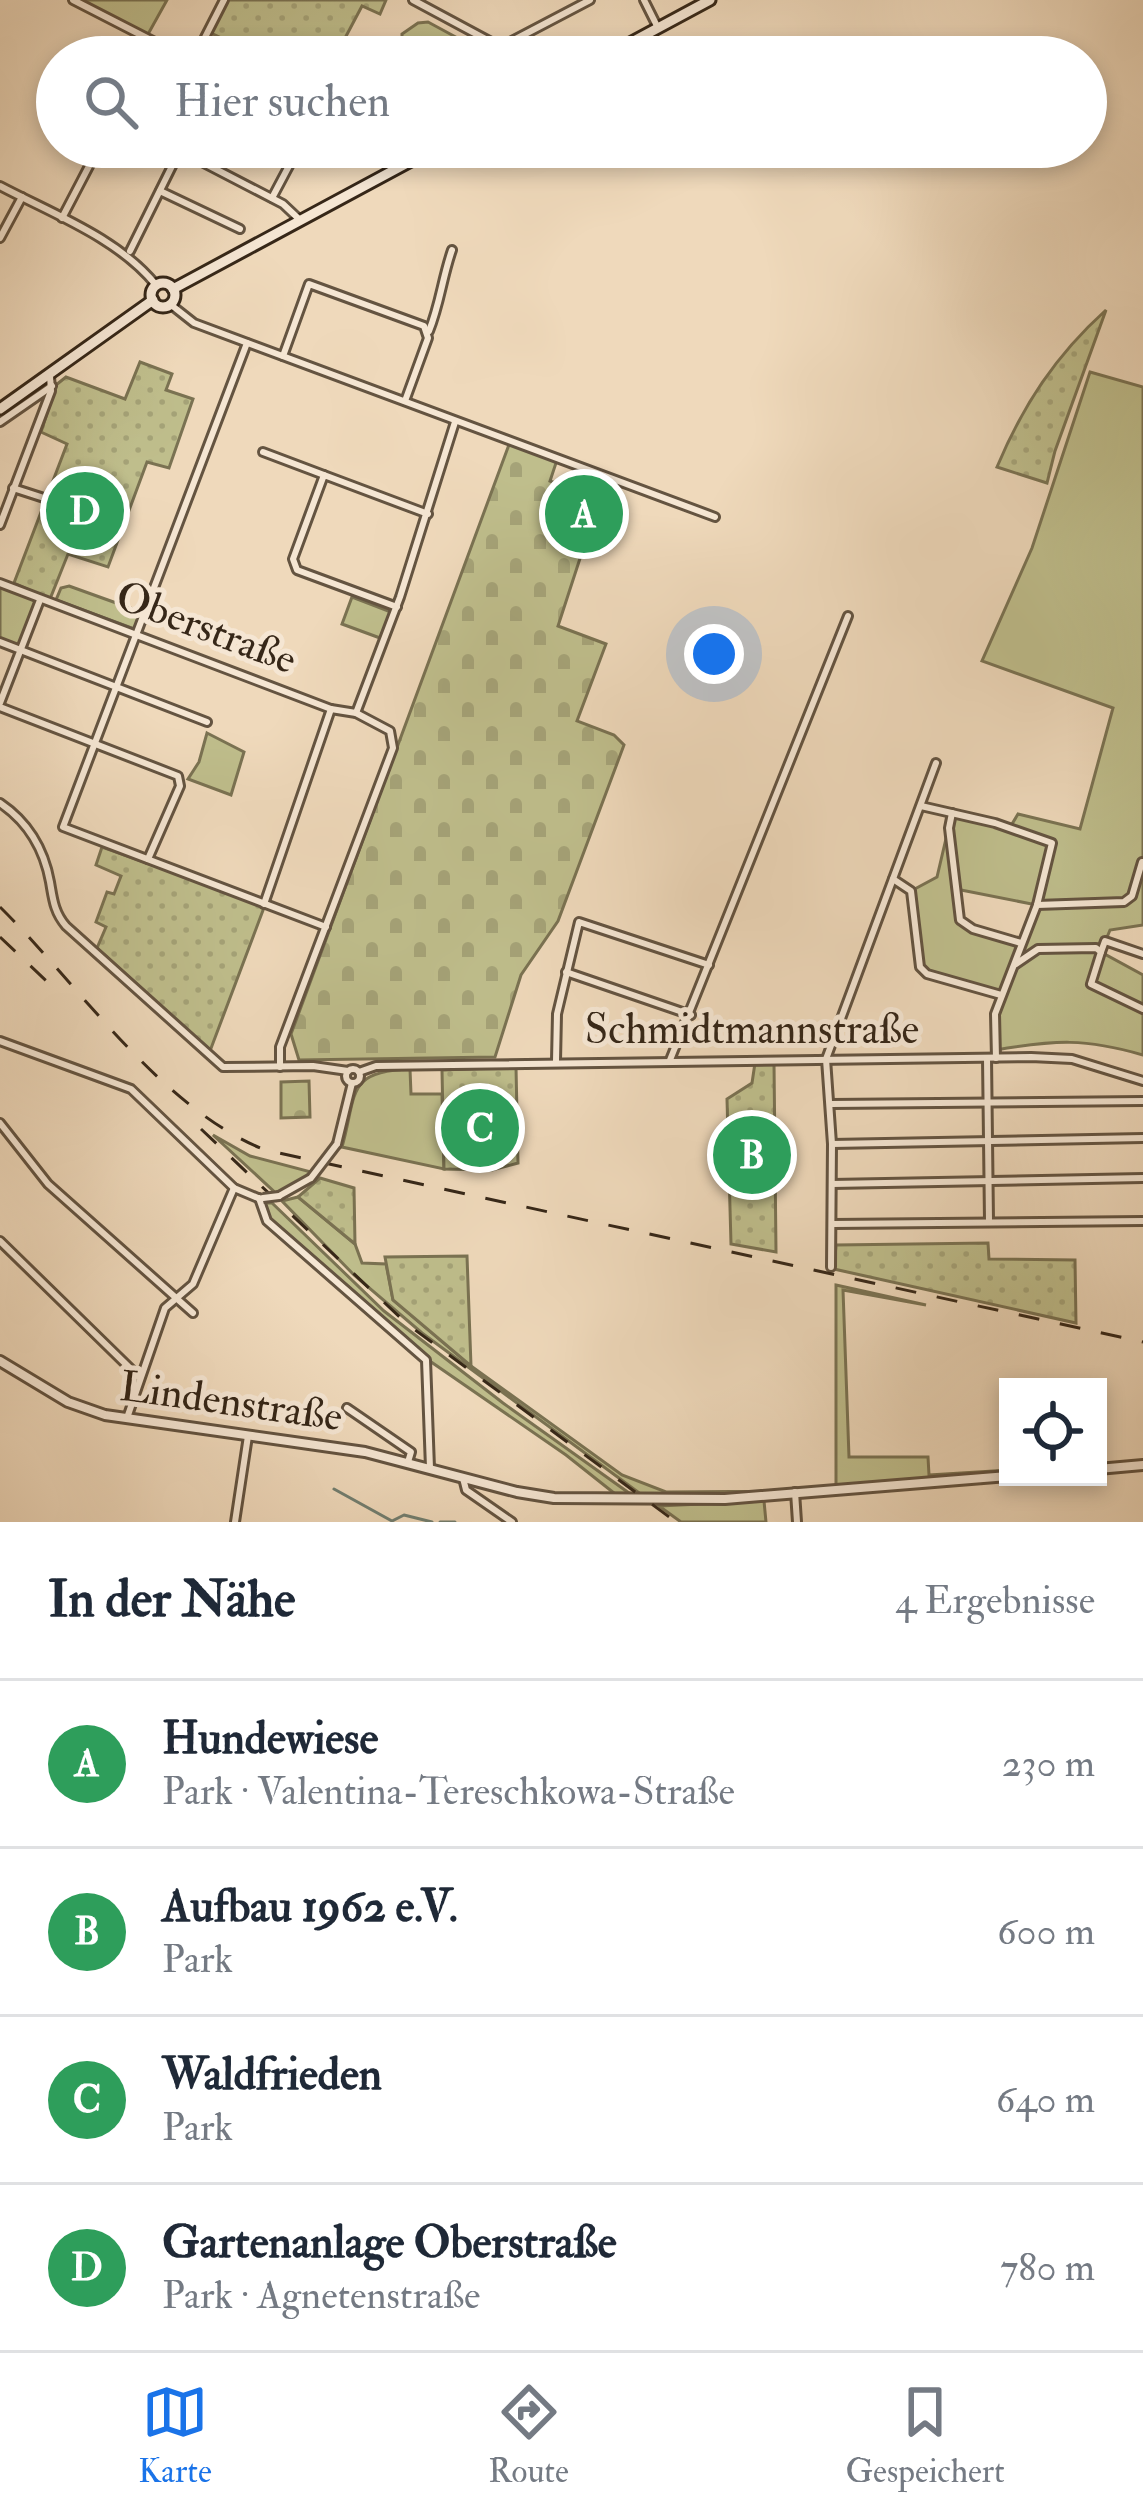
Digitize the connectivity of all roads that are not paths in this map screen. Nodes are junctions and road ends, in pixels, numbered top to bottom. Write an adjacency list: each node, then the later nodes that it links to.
1 (73, 0): 8 (street)
2 (224, 0): 9 (street)
3 (413, 0): 10 (street)
4 (590, 0): 11 (street)
5 (644, 0): 7 (street)
6 (710, 0): 7 (main road)
7 (658, 28): 12 (main road)
8 (143, 36)
9 (205, 36)
10 (481, 36)
11 (521, 36)
12 (643, 36)
13 (89, 168): 22 (street)
14 (169, 168): 19 (street)
15 (213, 168): 21 (street)
16 (288, 168): 21 (street)
17 (398, 168): 23 (main road)
18 (0, 186): 20 (street)
19 (160, 190): 24 (street); 27 (street)
20 (22, 197): 22 (street); 25 (street)
21 (272, 198): 23 (street)
22 (62, 218): 28 (street)
23 (301, 221): 29 (main road)
24 (240, 229)
25 (0, 238)
26 (452, 250): 32 (street)
27 (130, 251)
28 (156, 285): 29 (main road); 30 (main road)
29 (173, 290): 31 (main road)
30 (152, 300): 31 (main road); 35 (main road)
31 (170, 304): 33 (street)
32 (428, 332): 34 (street); 37 (street)
33 (247, 343): 34 (street); 52 (street)
34 (283, 356): 37 (street)
35 (48, 373): 36 (street); 38 (main road)
36 (52, 386): 40 (street); 43 (street)
37 (405, 401): 39 (street)
38 (0, 409)
39 (455, 421): 45 (street); 46 (street)
40 (0, 422)
41 (263, 452): 42 (street)
42 (323, 475): 45 (street); 50 (street)
43 (13, 488): 44 (street); 47 (street)
44 (44, 498)
45 (428, 514): 50 (street)
46 (715, 517)
47 (0, 525)
48 (0, 584): 49 (street, Oberstraße)
49 (40, 598): 52 (street, Oberstraße); 54 (street)
50 (397, 607): 58 (street)
51 (848, 616): 74 (street)
52 (137, 635): 55 (street); 57 (street, Oberstraße)
53 (0, 643): 54 (street)
54 (21, 650): 55 (street); 56 (street)
55 (116, 688): 59 (street); 60 (street)
56 (0, 705): 60 (street)
57 (331, 709): 58 (street, Oberstraße); 68 (street)
58 (356, 713): 70 (street, Oberstraße)
59 (207, 722)
60 (96, 743): 65 (street); 65 (street)
61 (937, 763): 63 (street)
62 (0, 803): 85 (street)
63 (921, 806): 64 (street); 67 (street)
64 (952, 813): 69 (street); 71 (street)
65 (148, 859): 68 (street)
66 (1142, 862): 69 (street)
67 (893, 879): 77 (street); 82 (street)
68 (264, 904): 70 (street)
69 (1037, 905): 71 (street)
70 (326, 928): 85 (street)
71 (1022, 944): 75 (street)
72 (1101, 952): 73 (street); 75 (street); 78 (street)
73 (1143, 954)
74 (711, 965): 76 (street); 79 (street)
75 (1011, 968): 77 (street)
76 (566, 971): 79 (street); 84 (street)
77 (1000, 995): 81 (street)
78 (1143, 1009)
79 (691, 1015): 83 (street)
80 (0, 1041): 100 (street)
81 (992, 1058): 82 (street, Schmidtmannstraße); 88 (street, Schmidtmannstraße); 91 (street)
82 (826, 1059): 83 (street, Schmidtmannstraße); 92 (street)
83 (670, 1060): 84 (street, Schmidtmannstraße)
84 (556, 1061): 87 (street, Schmidtmannstraße)
85 (280, 1066): 86 (street)
86 (348, 1071): 87 (street, Schmidtmannstraße); 89 (street)
87 (359, 1072): 89 (street)
88 (1143, 1081)
89 (352, 1083): 101 (street, bridge)
90 (1143, 1101): 91 (street)
91 (987, 1102): 92 (street); 95 (street)
92 (831, 1104): 96 (street)
93 (0, 1123): 107 (street)
94 (1143, 1138): 95 (street)
95 (988, 1142): 96 (street); 98 (street)
96 (832, 1144): 99 (street)
97 (1143, 1178): 98 (street)
98 (989, 1180): 99 (street); 102 (street)
99 (832, 1184): 104 (street)
100 (233, 1188): 101 (street); 107 (street)
101 (261, 1198): 116 (street)
102 (989, 1221): 103 (street); 104 (street)
103 (1143, 1221)
104 (833, 1223): 106 (street)
105 (0, 1241): 110 (street)
106 (831, 1267)
107 (175, 1298): 108 (street); 110 (street)
108 (193, 1312)
109 (0, 1361): 112 (street, Lindenstraße)
110 (140, 1377): 112 (street)
111 (347, 1408): 114 (street)
112 (127, 1418): 113 (street, Lindenstraße)
113 (248, 1435): 114 (street, Lindenstraße); 121 (street)
114 (408, 1462): 116 (street, Lindenstraße)
115 (1143, 1465): 117 (street)
116 (430, 1468): 119 (street, Lindenstraße)
117 (1107, 1468)
118 (999, 1477): 120 (street, Lindenstraße)
119 (463, 1478): 120 (street, Lindenstraße); 122 (street)
120 (795, 1492): 123 (street)
121 (235, 1522)
122 (512, 1522)
123 (797, 1522)

